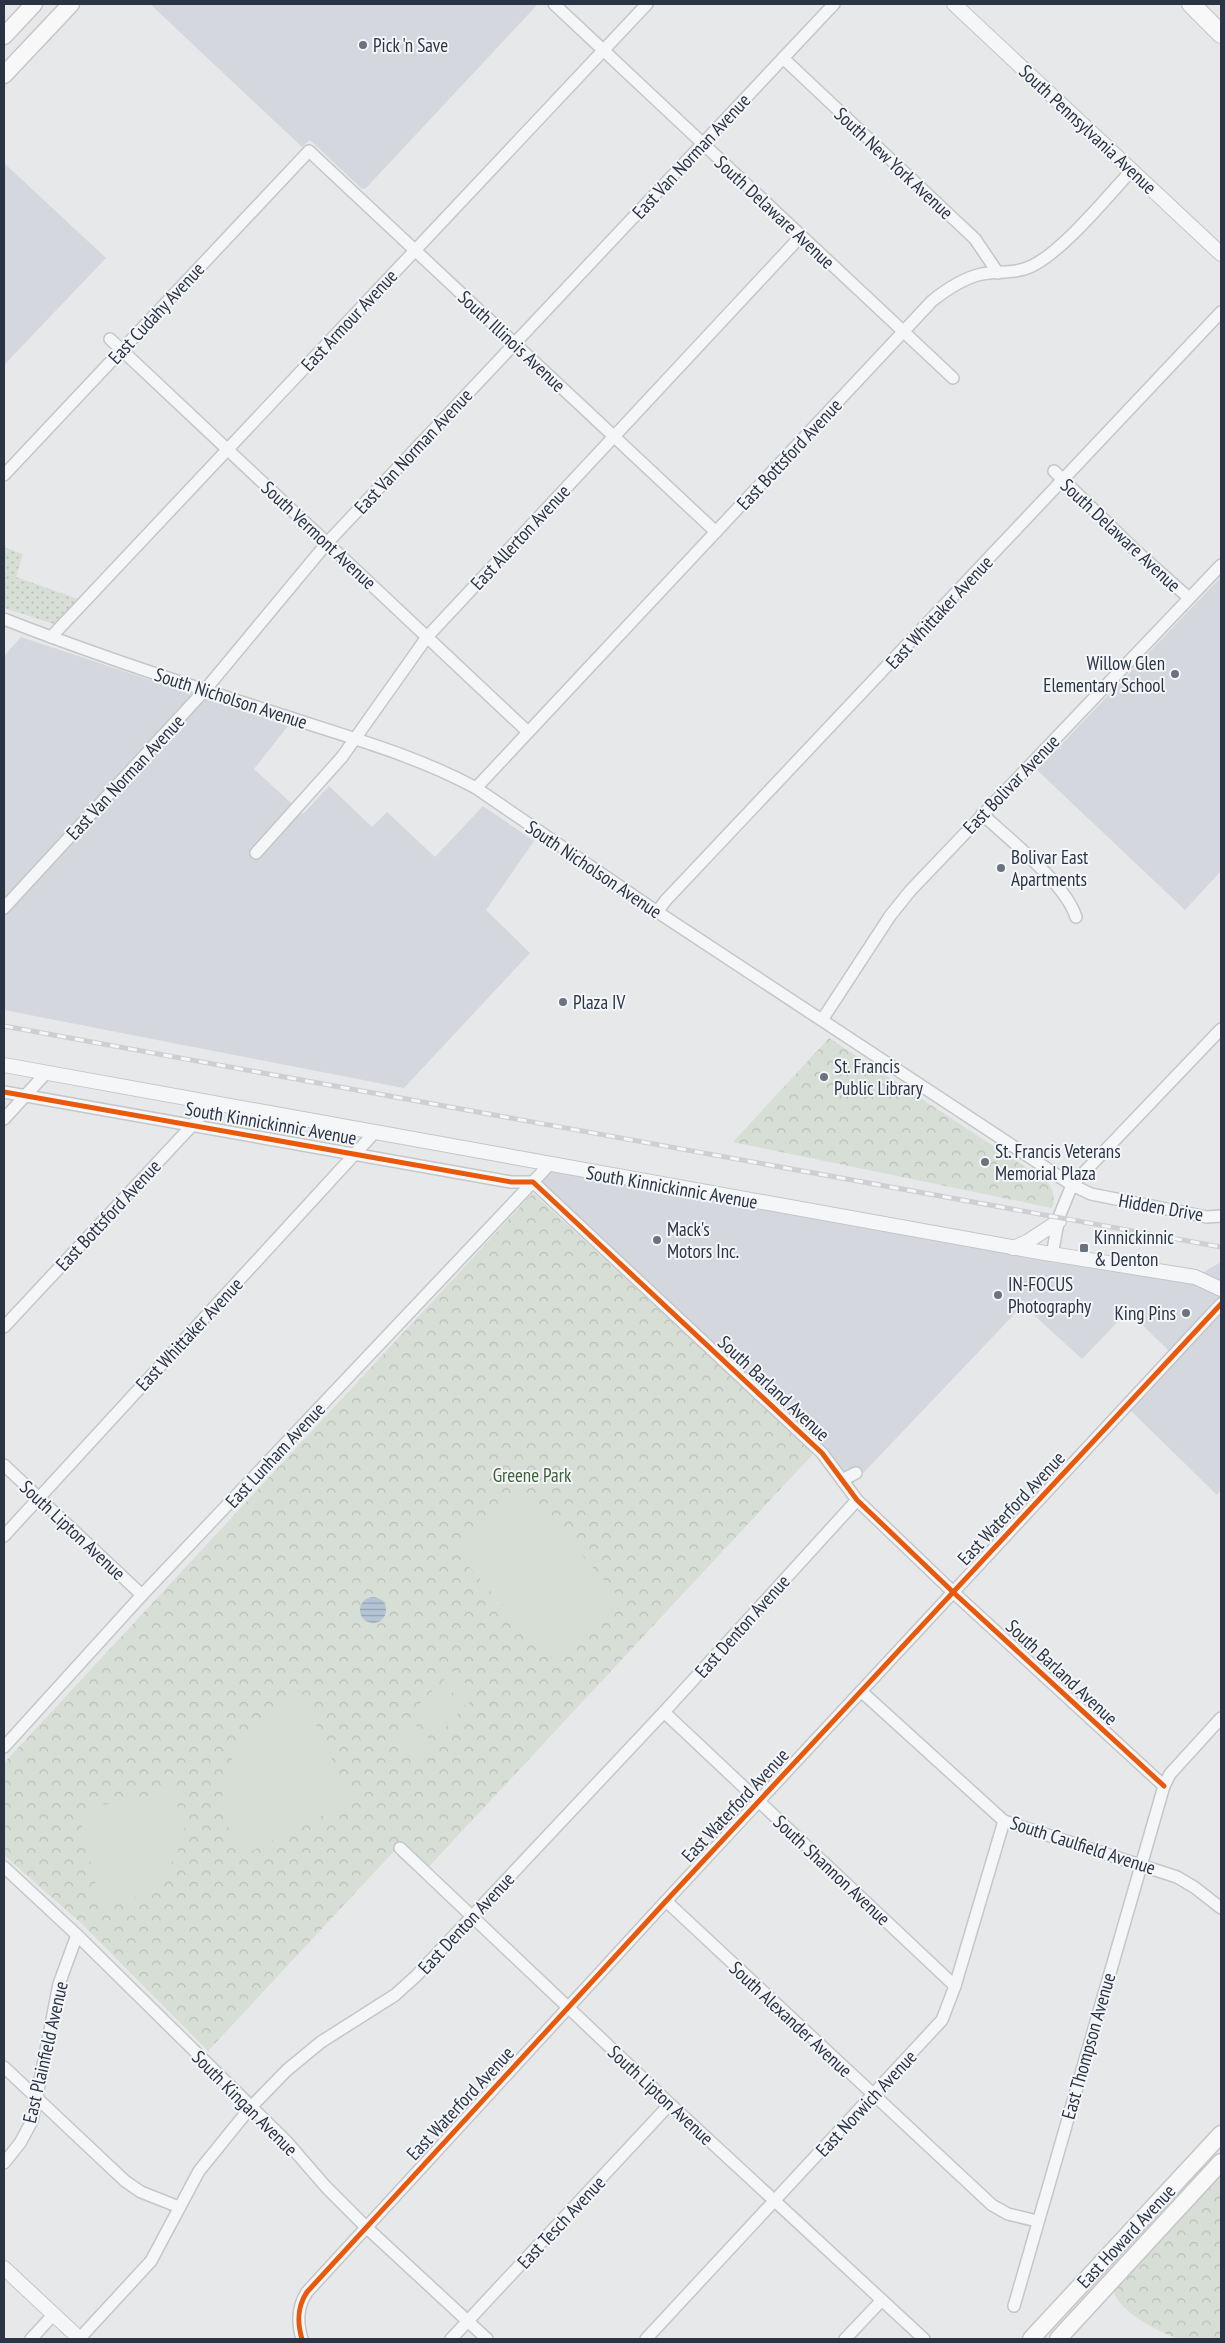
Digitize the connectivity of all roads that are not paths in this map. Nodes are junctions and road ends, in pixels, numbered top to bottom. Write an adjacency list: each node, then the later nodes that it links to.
1 (34, 4): 11 (main road)
2 (70, 4): 14 (main road)
3 (554, 4): 12 (street, South Delaware Avenue)
4 (647, 4): 12 (street, East Armour Avenue)
5 (834, 4): 13 (street, East Van Norman Avenue)
6 (954, 4): 17 (street, South Pennsylvania Avenue)
7 (1191, 4): 10 (main road)
8 (1199, 4): 9 (main road)
9 (1221, 28)
10 (1221, 34)
11 (4, 36)
12 (604, 50): 15 (street, South Delaware Avenue); 19 (street, East Armour Avenue)
13 (783, 58): 15 (street, East Van Norman Avenue); 21 (street, South New York Avenue)
14 (4, 75)
15 (703, 144): 18 (street, South Delaware Avenue); 25 (street, East Van Norman Avenue)
16 (309, 151): 19 (street, South Illinois Avenue); 26 (street, East Cudahy Avenue)
17 (1132, 170): 20 (street, South Pennsylvania Avenue); 21 (street, East Bottsford Avenue)
18 (801, 236): 23 (street, South Delaware Avenue); 28 (street, East Allerton Avenue)
19 (416, 250): 25 (street, South Illinois Avenue); 29 (street, East Armour Avenue)
20 (1221, 254)
21 (998, 273): 23 (street, East Bottsford Avenue)
22 (1221, 312): 32 (street, East Whittaker Avenue)
23 (903, 332): 27 (street, South Delaware Avenue); 33 (street, East Bottsford Avenue)
24 (110, 339): 26 (street, South Vermont Avenue)
25 (515, 344): 28 (street, South Illinois Avenue); 34 (street, East Van Norman Avenue)
26 (122, 350): 29 (street, South Vermont Avenue); 31 (street, East Cudahy Avenue)
27 (953, 378)
28 (614, 437): 33 (street, South Illinois Avenue); 39 (street, East Allerton Avenue)
29 (228, 449): 34 (street, South Vermont Avenue); 38 (street, East Armour Avenue)
30 (1054, 470): 32 (street, South Delaware Avenue)
31 (4, 475)
32 (1063, 480): 36 (street, South Delaware Avenue); 47 (street, East Whittaker Avenue)
33 (716, 532): 41 (street, East Bottsford Avenue)
34 (327, 543): 39 (street, South Vermont Avenue); 40 (street, East Van Norman Avenue)
35 (1221, 565): 36 (street, East Bolivar Avenue)
36 (1189, 598): 44 (street, East Bolivar Avenue)
37 (4, 619): 38 (street, South Nicholson Avenue)
38 (51, 637): 40 (street, South Nicholson Avenue)
39 (427, 637): 41 (street, South Vermont Avenue); 42 (street, East Allerton Avenue)
40 (206, 690): 42 (street, South Nicholson Avenue); 46 (street, East Van Norman Avenue)
41 (528, 732): 43 (street, East Bottsford Avenue)
42 (356, 738): 43 (street, South Nicholson Avenue); 45 (street, East Allerton Avenue)
43 (476, 788): 47 (street, South Nicholson Avenue)
44 (982, 814): 48 (street); 49 (street, East Bolivar Avenue)
45 (256, 853)
46 (4, 908)
47 (657, 912): 49 (street, South Nicholson Avenue)
48 (1076, 918)
49 (822, 1020): 62 (street, South Nicholson Avenue)
50 (1221, 1029): 62 (street)
51 (4, 1065): 52 (street, South Kinnickinnic Avenue)
52 (46, 1073): 54 (street); 55 (street, South Kinnickinnic Avenue)
53 (4, 1092): 54 (street, South Kinnickinnic Avenue)
54 (26, 1096): 56 (street); 57 (street, South Kinnickinnic Avenue)
55 (213, 1103): 57 (street, East Bottsford Avenue); 58 (street, South Kinnickinnic Avenue)
56 (4, 1119)
57 (192, 1124): 59 (street, South Kinnickinnic Avenue); 69 (street, East Bottsford Avenue)
58 (375, 1132): 59 (street, East Whittaker Avenue); 60 (street, South Kinnickinnic Avenue)
59 (355, 1153): 61 (street, South Kinnickinnic Avenue); 73 (street, East Whittaker Avenue)
60 (549, 1165): 61 (street, East Lunham Avenue); 65 (street, South Kinnickinnic Avenue)
61 (533, 1182): 72 (street, South Barland Avenue); 77 (street, East Lunham Avenue)
62 (1072, 1185): 63 (street, Hidden Drive); 64 (street)
63 (1221, 1216)
64 (1059, 1222): 65 (street); 66 (street)
65 (1013, 1248): 66 (street, South Kinnickinnic Avenue)
66 (1052, 1255): 67 (street, South Kinnickinnic Avenue)
67 (1221, 1289)
68 (1221, 1304): 76 (street, East Waterford Avenue)
69 (4, 1328)
70 (4, 1465): 73 (street, South Lipton Avenue)
71 (856, 1473): 72 (street)
72 (842, 1480): 74 (street, South Barland Avenue)
73 (38, 1498): 75 (street, East Whittaker Avenue); 77 (street, South Lipton Avenue)
74 (857, 1500): 76 (street, South Barland Avenue); 79 (street, East Denton Avenue)
75 (4, 1536)
76 (953, 1592): 78 (street, East Waterford Avenue); 82 (street, South Barland Avenue)
77 (142, 1595): 81 (street, East Lunham Avenue)
78 (862, 1692): 83 (street, East Waterford Avenue); 84 (street, South Caulfield Avenue)
79 (664, 1712): 83 (street, South Shannon Avenue); 90 (street, East Denton Avenue)
80 (1221, 1718): 82 (street)
81 (4, 1747)
82 (1164, 1786): 86 (street, East Thompson Avenue)
83 (759, 1801): 88 (street, East Waterford Avenue); 92 (street, South Shannon Avenue)
84 (1004, 1821): 86 (street, South Caulfield Avenue); 92 (street, East Norwich Avenue)
85 (400, 1848): 90 (street, South Lipton Avenue)
86 (1141, 1864): 89 (street, South Caulfield Avenue); 104 (street, East Thompson Avenue)
87 (4, 1867): 91 (street, South Kingan Avenue)
88 (666, 1901): 93 (street, East Waterford Avenue); 95 (street, South Alexander Avenue)
89 (1221, 1908)
90 (473, 1916): 93 (street, South Lipton Avenue); 98 (street, East Denton Avenue)
91 (77, 1935): 96 (street, East Plainfield Avenue); 98 (street, South Kingan Avenue)
92 (955, 1986): 95 (street, East Norwich Avenue)
93 (568, 2007): 97 (street, South Lipton Avenue); 105 (street, East Waterford Avenue)
94 (4, 2067): 96 (street)
95 (873, 2096): 102 (street, East Norwich Avenue); 104 (street, South Alexander Avenue)
96 (37, 2098): 101 (street, East Plainfield Avenue); 103 (street)
97 (670, 2104): 102 (street, South Lipton Avenue); 110 (street, East Tesch Avenue)
98 (250, 2108): 103 (street, East Denton Avenue); 105 (street, South Kingan Avenue)
99 (1221, 2134): 119 (main road, East Howard Avenue)
100 (1221, 2162): 120 (main road, East Howard Avenue)
101 (4, 2164)
102 (776, 2201): 107 (street, South Lipton Avenue); 116 (street, East Norwich Avenue)
103 (179, 2207): 112 (street, East Denton Avenue)
104 (1038, 2221): 108 (street, East Thompson Avenue)
105 (366, 2227): 110 (street, South Kingan Avenue); 113 (street, East Waterford Avenue)
106 (4, 2268): 109 (street)
107 (882, 2300): 117 (street); 118 (street, South Lipton Avenue)
108 (1014, 2306)
109 (53, 2315): 111 (street); 112 (street)
110 (468, 2323): 114 (street, East Tesch Avenue); 115 (street, South Kingan Avenue)
111 (31, 2339)
112 (79, 2339)
113 (302, 2339)
114 (451, 2339)
115 (487, 2339)
116 (646, 2339)
117 (845, 2339)
118 (924, 2339)
119 (1031, 2339)
120 (1058, 2339)

